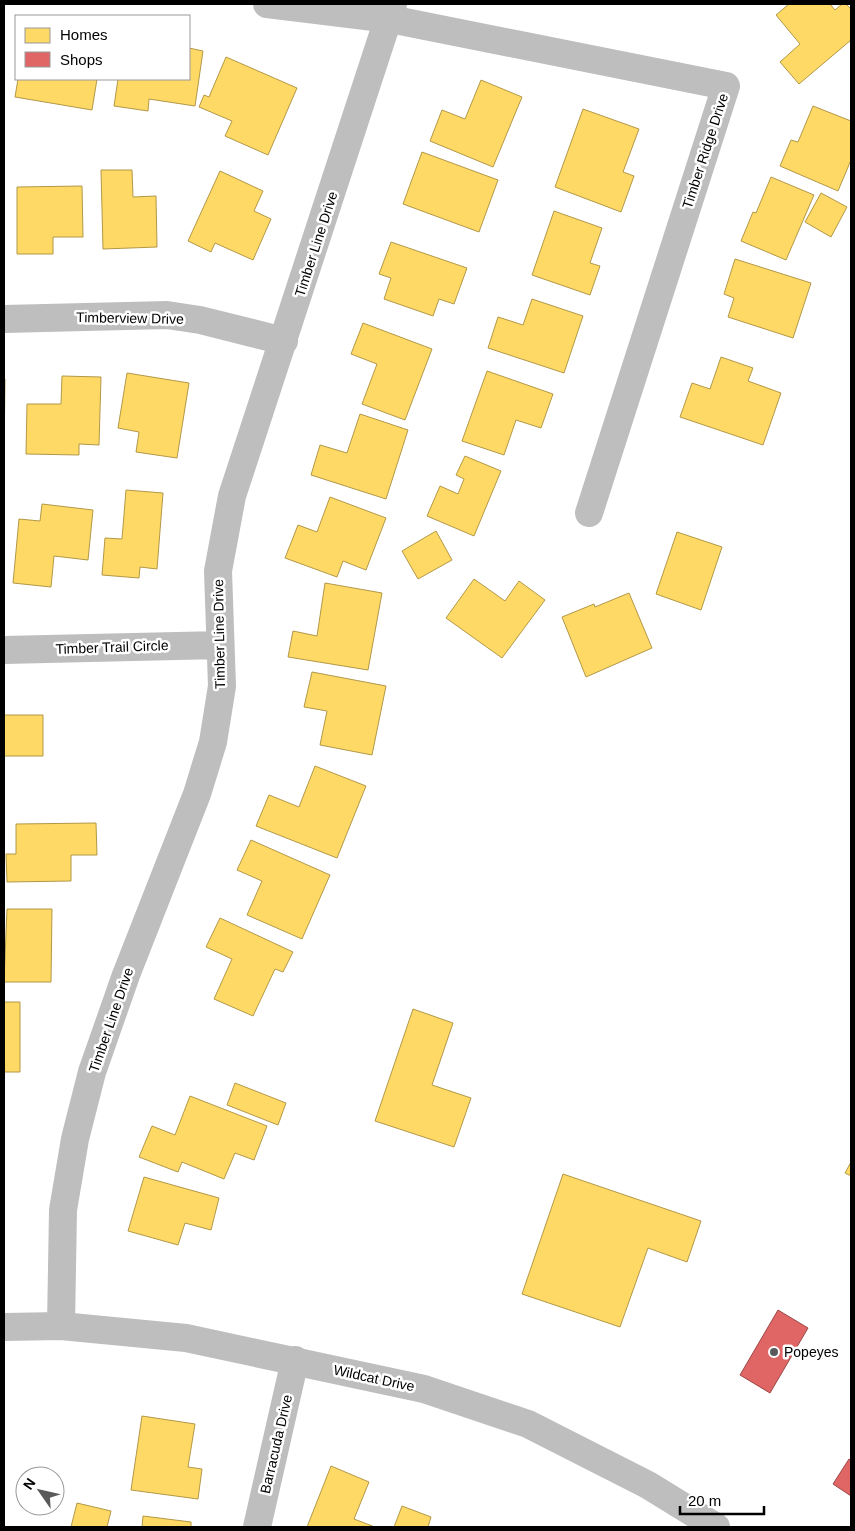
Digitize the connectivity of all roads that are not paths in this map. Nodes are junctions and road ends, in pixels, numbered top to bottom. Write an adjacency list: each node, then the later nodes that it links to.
1 (267, 4): 2 (street)
2 (392, 11): 4 (street, Timber Line Drive); 5 (street, Timber Ridge Drive)
3 (4, 319): 4 (street, Timberview Drive)
4 (284, 341): 6 (street, Timber Line Drive)
5 (589, 513)
6 (220, 645): 7 (street, Timber Trail Circle); 9 (street, Timber Line Drive)
7 (4, 650)
8 (4, 1326): 9 (street, Wildcat Drive)
9 (60, 1326): 10 (street, Wildcat Drive)
10 (295, 1360): 11 (street, Barracuda Drive); 12 (street, Wildcat Drive)
11 (257, 1527)
12 (716, 1527)

